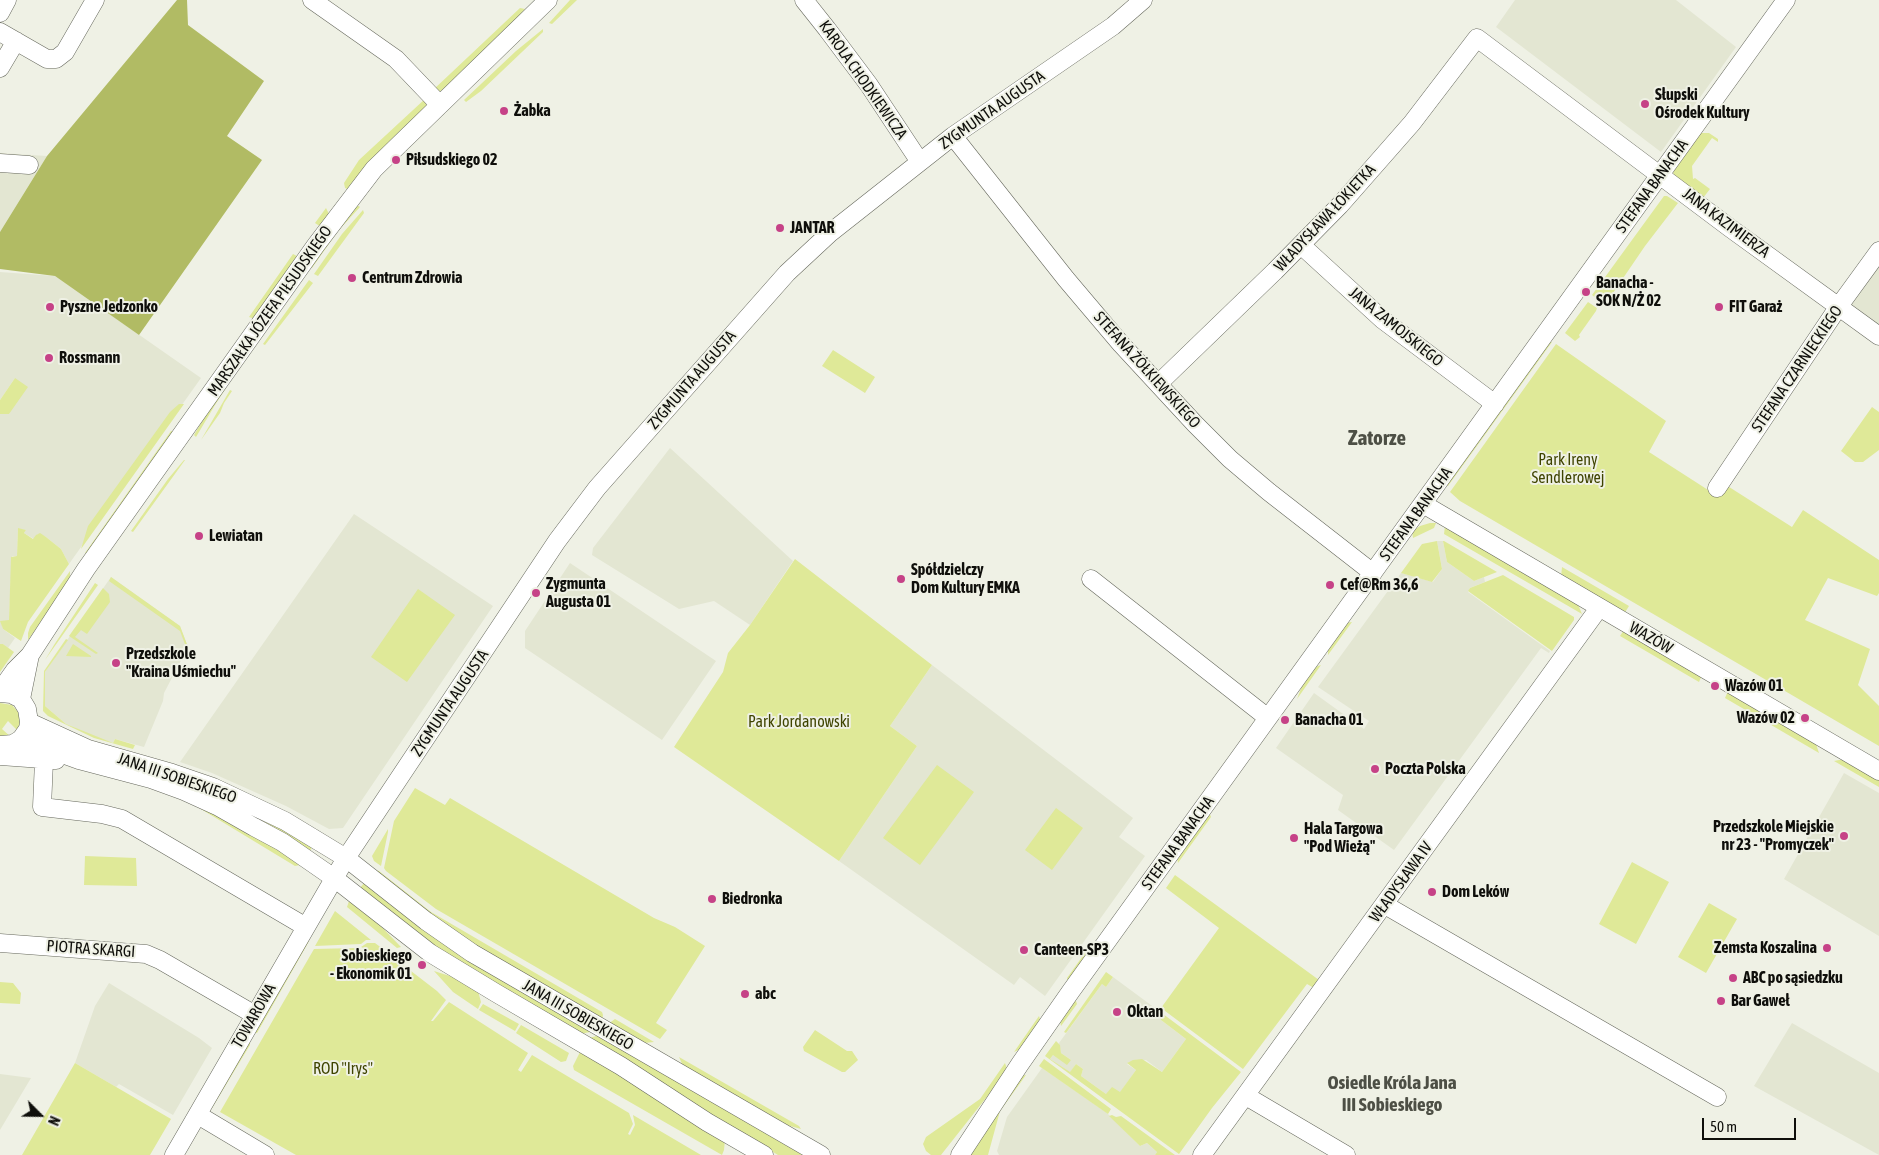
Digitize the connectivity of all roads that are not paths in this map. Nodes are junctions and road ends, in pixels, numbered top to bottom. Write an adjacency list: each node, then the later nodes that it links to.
1 (8, 0): 8 (street)
2 (95, 0): 11 (street)
3 (312, 0): 13 (street)
4 (548, 0): 13 (street, MARSZAŁKA JÓZEFA PIŁSUDSKIEGO)
5 (804, 0): 15 (street, KAROLA CHODKIEWICZA)
6 (1143, 0): 14 (street, ZYGMUNTA AUGUSTA)
7 (1786, 0): 18 (street, STEFANA BANACHA)
8 (0, 13)
9 (0, 32): 11 (street)
10 (1477, 38): 18 (street, JANA KAZIMIERZA); 19 (street, WŁADYSŁAWA ŁOKIETKA)
11 (16, 41): 12 (street)
12 (0, 68)
13 (440, 104): 30 (street, MARSZAŁKA JÓZEFA PIŁSUDSKIEGO)
14 (953, 136): 15 (street, ZYGMUNTA AUGUSTA); 23 (street, STEFANA ŻÓŁKIEWSKIEGO)
15 (920, 162): 41 (street, ZYGMUNTA AUGUSTA)
16 (0, 164): 17 (street)
17 (29, 165)
18 (1660, 174): 21 (street, JANA KAZIMIERZA); 24 (street, STEFANA BANACHA)
19 (1301, 245): 23 (street, WŁADYSŁAWA ŁOKIETKA); 24 (street, JANA ZAMOJSKIEGO)
20 (1879, 251): 21 (street, STEFANA CZARNIECKIEGO)
21 (1839, 306): 22 (street, JANA KAZIMIERZA); 25 (street, STEFANA CZARNIECKIEGO)
22 (1879, 336)
23 (1158, 384): 27 (street, STEFANA ŻÓŁKIEWSKIEGO)
24 (1495, 404): 26 (street, STEFANA BANACHA)
25 (1717, 488)
26 (1423, 504): 27 (street, STEFANA BANACHA); 29 (street, WAZÓW)
27 (1373, 573): 33 (street, STEFANA BANACHA)
28 (1091, 579): 33 (street)
29 (1600, 608): 40 (street, WAZÓW); 43 (street, WŁADYSŁAWA IV)
30 (30, 656): 31 (street, MARSZAŁKA JÓZEFA PIŁSUDSKIEGO); 32 (street, MARSZAŁKA JÓZEFA PIŁSUDSKIEGO)
31 (0, 692): 32 (street)
32 (21, 700): 34 (street)
33 (1268, 718): 50 (street, STEFANA BANACHA)
34 (29, 722): 35 (street); 41 (street, JANA III SOBIESKIEGO)
35 (21, 739): 36 (street); 38 (street, JANA III SOBIESKIEGO)
36 (0, 745)
37 (0, 756): 39 (street, JANA III SOBIESKIEGO)
38 (78, 760): 39 (street, JANA III SOBIESKIEGO); 42 (street, JANA III SOBIESKIEGO)
39 (44, 761): 44 (street)
40 (1879, 772)
41 (346, 858): 42 (street); 54 (street, JANA III SOBIESKIEGO)
42 (334, 878): 44 (street, TOWAROWA); 53 (street, JANA III SOBIESKIEGO)
43 (1385, 905): 47 (street, WŁADYSŁAWA IV); 48 (street)
44 (306, 927): 46 (street, TOWAROWA)
45 (0, 943): 46 (street, PIOTRA SKARGI)
46 (255, 1015): 49 (street, TOWAROWA)
47 (1246, 1096): 55 (street, WŁADYSŁAWA IV); 56 (street)
48 (1717, 1097)
49 (198, 1115): 51 (street, TOWAROWA); 52 (street)
50 (960, 1154)
51 (174, 1155)
52 (265, 1155)
53 (764, 1155)
54 (821, 1155)
55 (1202, 1155)
56 (1346, 1155)

